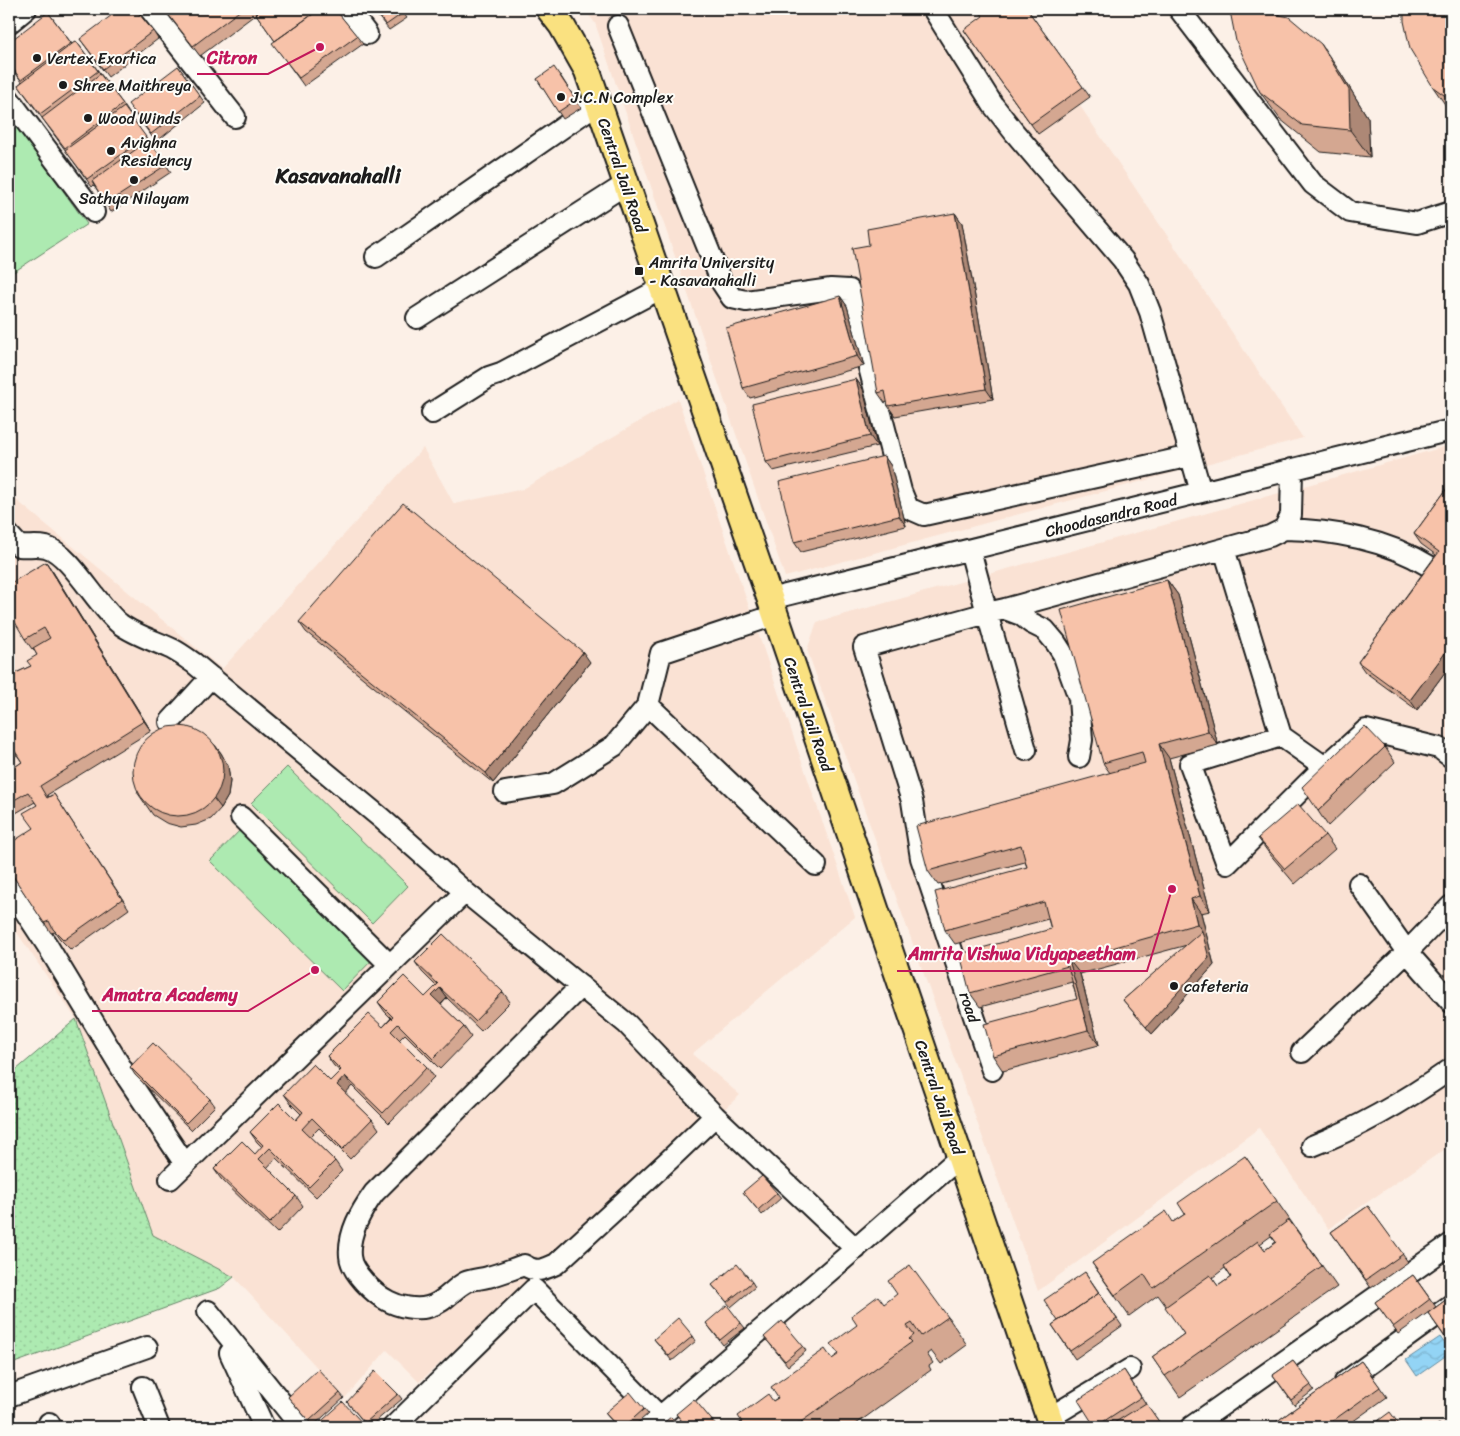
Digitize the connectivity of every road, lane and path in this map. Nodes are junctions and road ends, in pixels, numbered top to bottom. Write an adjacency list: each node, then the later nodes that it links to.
1 (26, 9): 7 (street)
2 (150, 9): 12 (street)
3 (348, 9): 9 (street)
4 (549, 9): 11 (main road, Central Jail Road)
5 (933, 9): 21 (street)
6 (1179, 9): 15 (street)
7 (9, 23)
8 (618, 26): 21 (street)
9 (367, 34)
10 (9, 99): 14 (street)
11 (598, 103): 13 (main road, Central Jail Road); 16 (street)
12 (235, 117)
13 (626, 184): 17 (main road, Central Jail Road); 18 (street)
14 (94, 212)
15 (1451, 212)
16 (376, 257)
17 (662, 288): 19 (street); 29 (main road, Central Jail Road)
18 (417, 318)
19 (432, 413)
20 (1451, 430): 22 (street, Choodasandra Road)
21 (1191, 456): 23 (street)
22 (1292, 469): 23 (street, Choodasandra Road); 24 (street)
23 (1202, 492): 27 (street, Choodasandra Road)
24 (1284, 529): 26 (street); 28 (street)
25 (9, 534): 31 (street)
26 (1224, 549): 30 (street); 34 (street)
27 (970, 550): 29 (street, Choodasandra Road); 30 (street)
28 (1429, 566)
29 (773, 607): 32 (street, Choodasandra Road); 55 (main road, Central Jail Road)
30 (996, 611): 35 (street); 36 (street); 52 (street, road)
31 (211, 676): 33 (street); 44 (street)
32 (648, 705): 39 (street); 41 (street)
33 (170, 722)
34 (1281, 736): 38 (street); 38 (street)
35 (1026, 750)
36 (1079, 757)
37 (1451, 757): 38 (street)
38 (1325, 767)
39 (506, 792)
40 (241, 817): 47 (street)
41 (816, 865)
42 (1359, 884): 46 (street)
43 (9, 887): 56 (street)
44 (465, 892): 47 (street); 48 (street)
45 (1451, 906): 46 (street)
46 (1407, 952): 49 (street); 50 (street)
47 (390, 965): 56 (street)
48 (581, 986): 53 (street); 53 (street)
49 (1451, 1002)
50 (1302, 1052)
51 (1451, 1069): 54 (street)
52 (992, 1070)
53 (715, 1116): 59 (street)
54 (1312, 1146)
55 (960, 1157): 59 (street); 69 (main road, Central Jail Road)
56 (185, 1164): 57 (street)
57 (170, 1179)
58 (1451, 1244): 74 (street)
59 (856, 1249): 68 (street)
60 (1451, 1305): 66 (street)
61 (208, 1311): 72 (street)
62 (147, 1347): 67 (street)
63 (230, 1353): 71 (street)
64 (1130, 1369): 69 (street)
65 (143, 1387): 70 (street)
66 (1331, 1392)
67 (9, 1396)
68 (654, 1422): 73 (street)
69 (1051, 1423)
70 (160, 1427)
71 (264, 1427)
72 (301, 1427)
73 (393, 1427)
74 (1191, 1427)

